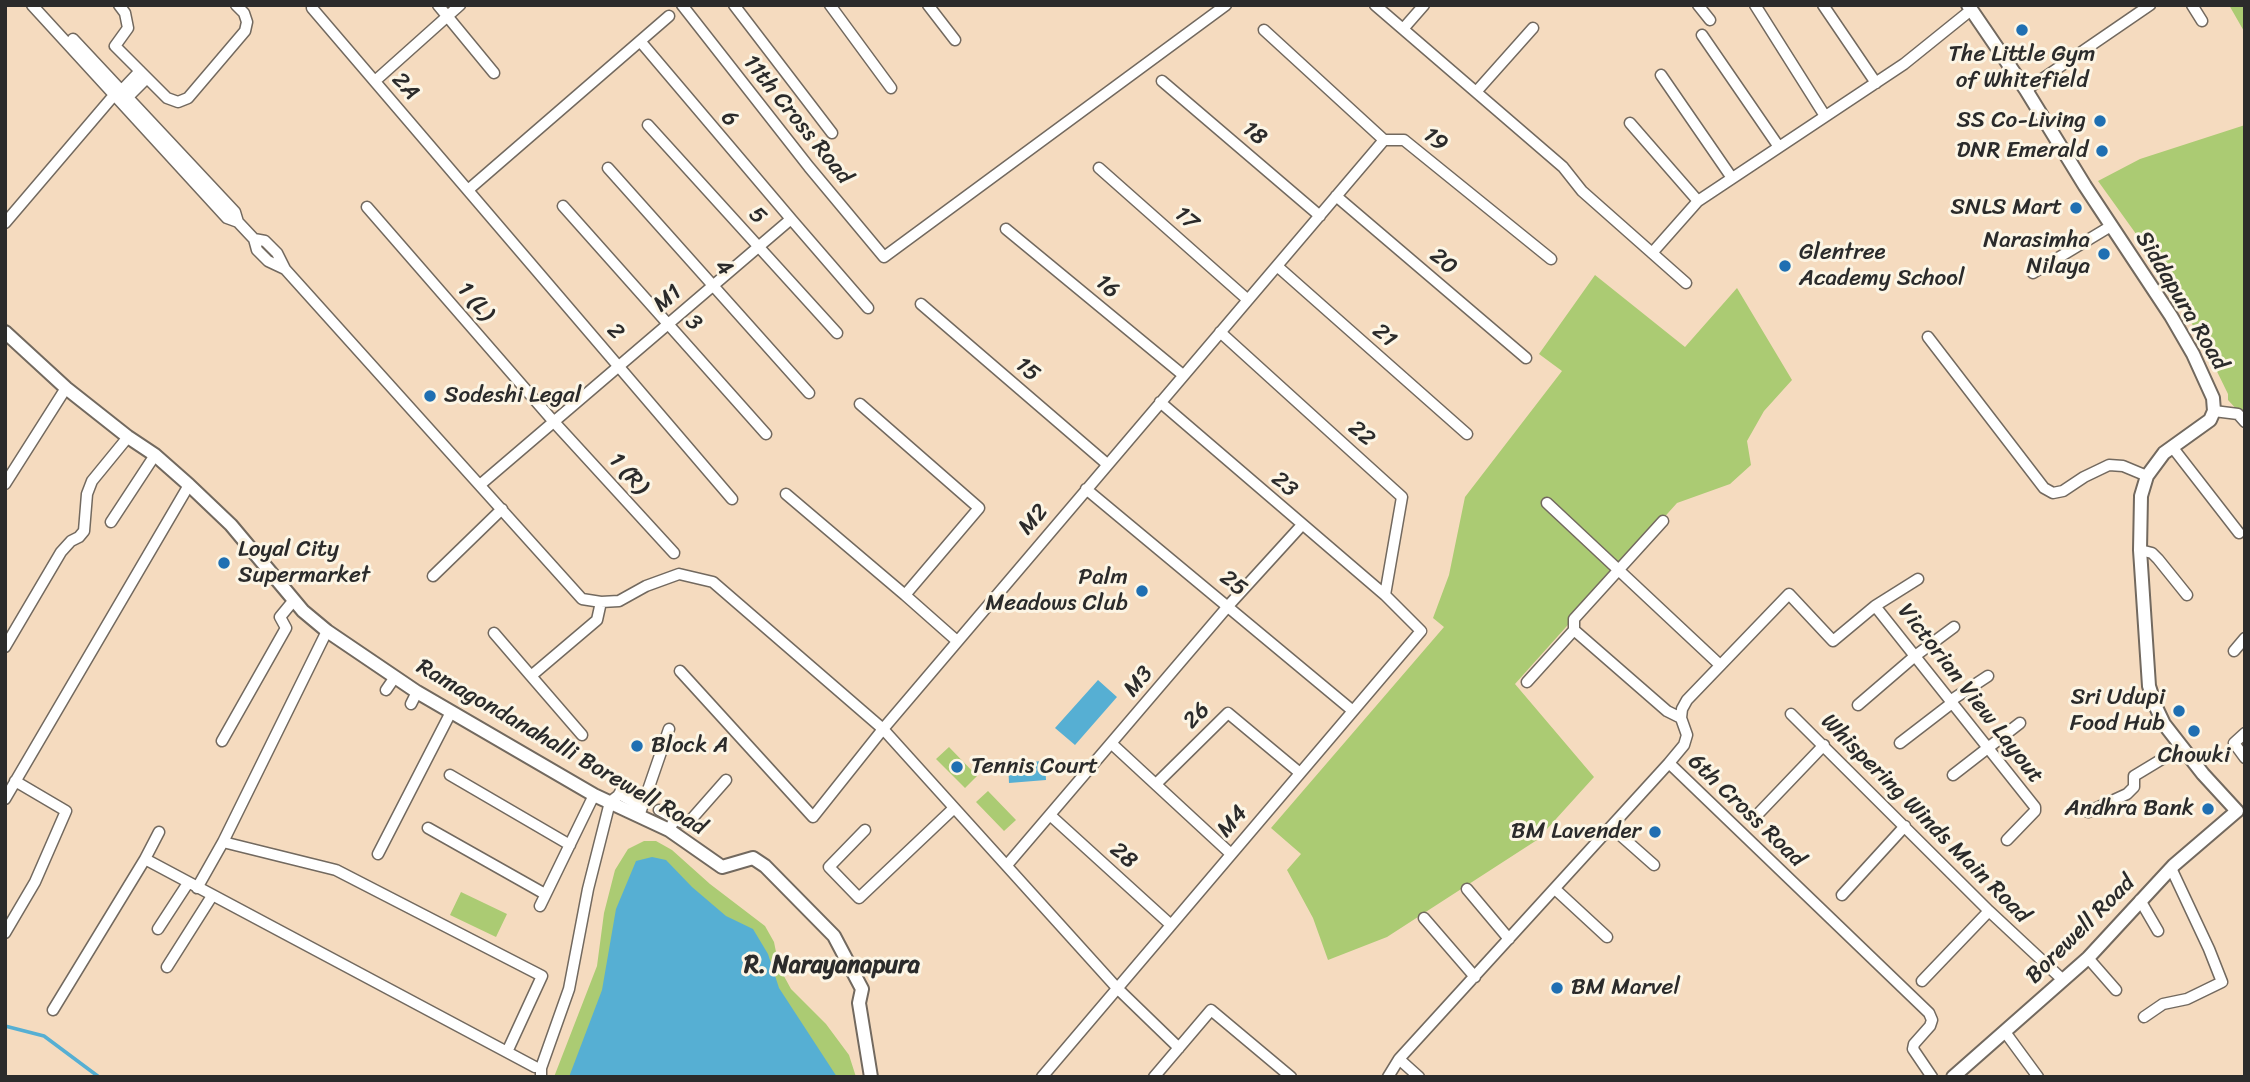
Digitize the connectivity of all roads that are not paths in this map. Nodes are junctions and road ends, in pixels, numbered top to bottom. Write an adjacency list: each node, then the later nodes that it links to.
1 (32, 5): 40 (street)
2 (40, 5): 40 (street)
3 (119, 5): 32 (street)
4 (236, 5): 32 (street)
5 (438, 5): 22 (street)
6 (460, 5): 22 (street)
7 (682, 5): 11 (street, 11th Cross Road)
8 (734, 5): 44 (street)
9 (830, 5): 37 (street)
10 (928, 5): 29 (street)
11 (1226, 5)
12 (1375, 5): 26 (street)
13 (1424, 5): 26 (street)
14 (1698, 5): 23 (street)
15 (1755, 5): 41 (street)
16 (1823, 5): 36 (street)
17 (2150, 5): 38 (street)
18 (2192, 5): 24 (street)
19 (1970, 7): 36 (street); 38 (street, Siddapura Road)
20 (312, 8): 34 (street, 2A)
21 (669, 16): 30 (street)
22 (448, 18): 31 (street); 34 (street)
23 (1710, 20)
24 (2202, 21)
25 (1533, 28): 39 (street)
26 (1403, 29): 39 (street)
27 (1264, 30): 45 (street, 19)
28 (1702, 34): 46 (street)
29 (954, 40)
30 (640, 41): 50 (street); 56 (street, 6)
31 (494, 73)
32 (144, 74): 40 (street)
33 (1661, 75): 49 (street)
34 (375, 81): 50 (street, 2A)
35 (1162, 81): 55 (street, 18)
36 (1876, 83): 41 (street)
37 (891, 88)
38 (2026, 90): 58 (street, Siddapura Road)
39 (1476, 92): 61 (street)
40 (122, 94): 57 (street); 93 (street)
41 (1825, 116): 46 (street)
42 (1630, 123): 52 (street)
43 (648, 125): 60 (street, 5)
44 (832, 133)
45 (1384, 140): 51 (street, M2); 62 (street, 19)
46 (1779, 147): 49 (street)
47 (1099, 167): 67 (street, 17)
48 (608, 168): 66 (street, 4)
49 (1732, 178): 52 (street)
50 (468, 190): 76 (street, 2)
51 (1336, 196): 55 (street, M2); 75 (street, 20)
52 (1698, 201): 61 (street)
53 (563, 206): 70 (street, 3)
54 (367, 207): 83 (street, 1 (L))
55 (1320, 216): 63 (street, M2)
56 (791, 219): 60 (street, M1); 69 (street)
57 (5, 223)
58 (2111, 226): 64 (street); 82 (street, Siddapura Road)
59 (1006, 229): 77 (street, 16)
60 (759, 247): 66 (street, M1); 73 (street, 5)
61 (1652, 253): 65 (street)
62 (1551, 259)
63 (1276, 267): 67 (street, M2); 86 (street, 21)
64 (2034, 273)
65 (1686, 283)
66 (712, 285): 70 (street, M1); 79 (street, 4)
67 (1248, 300): 72 (street, M2)
68 (921, 304): 90 (street, 15)
69 (868, 308)
70 (668, 324): 76 (street, M1); 85 (street, 3)
71 (5, 332): 78 (street, Ramagondanahalli Borewell Road)
72 (1220, 332): 77 (street, M2); 110 (street, 22)
73 (837, 333)
74 (1928, 337): 91 (street)
75 (1526, 358)
76 (619, 367): 83 (street, M1); 97 (street, 2)
77 (1183, 375): 80 (street, M2)
78 (66, 388): 87 (street, Ramagondanahalli Borewell Road); 92 (street)
79 (808, 393)
80 (1160, 402): 90 (street, M2); 102 (street, 23)
81 (860, 404): 109 (street)
82 (2214, 411): 84 (street); 88 (street)
83 (554, 422): 93 (street, M1); 105 (street, 1 (R))
84 (2245, 422)
85 (766, 434)
86 (1467, 435)
87 (128, 438): 89 (street, Ramagondanahalli Borewell Road); 122 (street)
88 (2173, 447): 91 (street); 103 (street)
89 (155, 455): 94 (street, Ramagondanahalli Borewell Road); 101 (street)
90 (1107, 464): 95 (street, M2)
91 (2147, 475): 104 (street)
92 (5, 484)
93 (481, 484): 99 (street)
94 (189, 485): 112 (street, Ramagondanahalli Borewell Road); 155 (street)
95 (1086, 489): 114 (street, 25); 121 (street, M2)
96 (786, 494): 109 (street)
97 (733, 499)
98 (1547, 503): 106 (street)
99 (502, 509): 107 (street); 113 (street)
100 (1664, 521): 106 (street)
101 (111, 522)
102 (1301, 526): 110 (street, 23); 114 (street, M3)
103 (2239, 533)
104 (2140, 550): 111 (street); 147 (street)
105 (674, 553)
106 (1619, 570): 117 (street); 125 (street)
107 (433, 576)
108 (1917, 579): 115 (street)
109 (905, 595): 121 (street)
110 (1385, 595): 134 (street, M4)
111 (2187, 595)
112 (295, 600): 118 (street, Ramagondanahalli Borewell Road); 143 (street)
113 (601, 603): 127 (street); 140 (street)
114 (1228, 606): 134 (street, 25); 145 (street, M3)
115 (1875, 606): 124 (street, Victorian View Layout); 125 (street, Victorian View Layout)
116 (1954, 628): 124 (street)
117 (1574, 630): 130 (street); 137 (street)
118 (327, 631): 129 (street, Ramagondanahalli Borewell Road); 173 (street)
119 (494, 633): 127 (street)
120 (2245, 638): 123 (street)
121 (957, 641): 140 (street, M2)
122 (5, 647)
123 (2234, 651)
124 (1915, 656): 132 (street, Victorian View Layout); 133 (street)
125 (1720, 665): 137 (street, Victorian View Layout)
126 (680, 671): 140 (street, M2)
127 (531, 676): 142 (street)
128 (1988, 676): 132 (street)
129 (395, 677): 131 (street); 135 (street, Ramagondanahalli Borewell Road)
130 (1527, 682)
131 (386, 690)
132 (1951, 702): 144 (street); 148 (street, Victorian View Layout)
133 (1858, 705)
134 (1353, 711): 151 (street, M4)
135 (451, 712): 158 (street, Ramagondanahalli Borewell Road); 175 (street)
136 (1791, 714): 146 (street, Whispering Winds Main Road)
137 (1681, 718): 150 (street, Victorian View Layout)
138 (2020, 723): 148 (street)
139 (669, 729): 161 (street)
140 (883, 729): 160 (street)
141 (2245, 733): 149 (street)
142 (582, 735)
143 (222, 741)
144 (1900, 743)
145 (1112, 744): 156 (street); 165 (street, M3)
146 (1824, 745): 164 (street); 167 (street, Whispering Winds Main Road)
147 (2182, 747): 162 (street); 163 (street)
148 (1988, 748): 153 (street); 172 (street, Victorian View Layout)
149 (2245, 758)
150 (1668, 763): 168 (street, 6th Cross Road); 218 (street, 6th Cross Road)
151 (1300, 773): 156 (street, 26); 176 (street, M4)
152 (450, 775): 174 (street)
153 (1953, 775)
154 (726, 780): 166 (street)
155 (15, 781): 159 (street); 194 (street)
156 (1156, 784): 176 (street)
157 (617, 794): 158 (street, Ramagondanahalli Borewell Road); 161 (street, Ramagondanahalli Borewell Road); 210 (street)
158 (594, 795): 174 (street)
159 (5, 799)
160 (953, 809): 170 (street); 178 (street)
161 (640, 811): 166 (street, Ramagondanahalli Borewell Road)
162 (2241, 811): 180 (street, Borewell Road)
163 (2088, 812)
164 (1758, 814)
165 (1050, 815): 178 (street, M3); 191 (street, 28)
166 (672, 824): 212 (street, Ramagondanahalli Borewell Road)
167 (1905, 826): 185 (street); 189 (street, Whispering Winds Main Road)
168 (1611, 827): 179 (street); 183 (street, 6th Cross Road)
169 (428, 828): 184 (street)
170 (865, 830)
171 (159, 832): 177 (street)
172 (2007, 839)
173 (223, 842): 181 (street); 208 (street)
174 (570, 845): 184 (street)
175 (378, 854)
176 (1231, 855): 191 (street, M4)
177 (145, 859): 181 (street); 204 (street)
178 (1007, 865): 202 (street)
179 (1654, 865)
180 (2171, 868): 187 (street, Borewell Road); 205 (street)
181 (192, 885): 186 (street); 192 (street)
182 (1467, 889): 196 (street)
183 (1555, 889): 195 (street); 196 (street, 6th Cross Road)
184 (545, 894): 188 (street)
185 (1842, 895)
186 (212, 896): 198 (street); 208 (street)
187 (2140, 900): 193 (street); 197 (street, Borewell Road)
188 (540, 905)
189 (1989, 911): 200 (street, Whispering Winds Main Road); 201 (street)
190 (1424, 918): 199 (street)
191 (1171, 925): 202 (street, M4)
192 (158, 929)
193 (2158, 931)
194 (5, 933)
195 (1607, 937)
196 (1509, 939): 199 (street, 6th Cross Road)
197 (2088, 958): 200 (street, Borewell Road); 203 (street)
198 (167, 967)
199 (1475, 976): 209 (street, 6th Cross Road)
200 (2063, 980): 206 (street, Borewell Road)
201 (1922, 981)
202 (1116, 988): 207 (street); 213 (street, M4)
203 (2116, 990)
204 (53, 1010)
205 (2144, 1017)
206 (2005, 1032): 219 (street, Borewell Road); 220 (street)
207 (1179, 1048): 214 (street); 215 (street)
208 (507, 1052): 210 (street)
209 (1399, 1059): 216 (street, 6th Cross Road); 217 (street)
210 (539, 1070): 211 (street)
211 (552, 1077)
212 (871, 1077)
213 (1042, 1077)
214 (1154, 1077)
215 (1290, 1077)
216 (1388, 1077)
217 (1419, 1077)
218 (1932, 1077)
219 (1953, 1077)
220 (2038, 1077)

